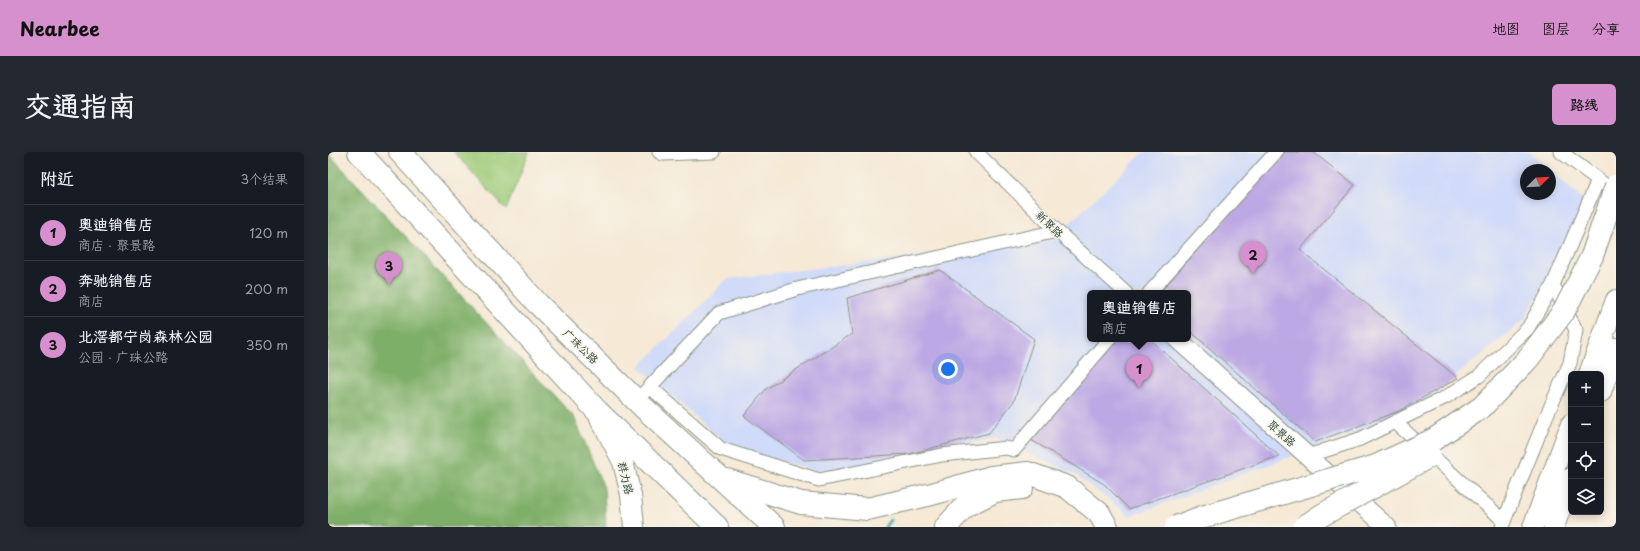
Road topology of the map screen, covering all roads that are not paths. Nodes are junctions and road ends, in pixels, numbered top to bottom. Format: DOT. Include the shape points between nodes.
graph roads {
  1 [pos="359,152"];
  2 [pos="400,152"];
  3 [pos="658,152"];
  4 [pos="714,152"];
  5 [pos="976,152"];
  6 [pos="1276,152"];
  7 [pos="1561,152"];
  8 [pos="1607,183"];
  9 [pos="1616,194"];
  10 [pos="1057,231"];
  11 [pos="1616,231"];
  12 [pos="1553,285"];
  13 [pos="1123,290"];
  14 [pos="1152,290"];
  15 [pos="1616,300"];
  16 [pos="1106,342"];
  17 [pos="1170,342"];
  18 [pos="1181,342"];
  19 [pos="1616,348"];
  20 [pos="1600,371"];
  21 [pos="1604,371"];
  22 [pos="644,394"];
  23 [pos="597,411"];
  24 [pos="1395,422"];
  25 [pos="1568,432"];
  26 [pos="1308,456"];
  27 [pos="722,478"];
  28 [pos="1571,479"];
  29 [pos="1503,524"];
  30 [pos="634,527"];
  31 [pos="716,527"];
  32 [pos="774,527"];
  33 [pos="946,527"];
  34 [pos="1090,527"];
  35 [pos="1106,527"];
  36 [pos="1176,527"];
  37 [pos="1304,527"];
  38 [pos="1374,527"];
  39 [pos="1387,527"];
  40 [pos="1533,527"];
  41 [pos="1554,527"];
  1 -- 23 [label="highway"];
  2 -- 22 [label="highway, 广珠公路" via="538,304"];
  3 -- 4 [label="street"];
  5 -- 10 [label="street, 新聚路"];
  6 -- 14 [label="street"];
  7 -- 8 [label="street"];
  8 -- 9 [label="street"];
  8 -- 12 [label="street"];
  8 -- 36 [label="highway, bridge" via="1592,256 1564,311 1527,360 1482,407 1433,440 1376,466"];
  10 -- 13 [label="street, 新聚路"];
  10 -- 22 [label="street" via="797,289 719,313"];
  11 -- 37 [label="highway, bridge" via="1590,292 1564,332 1527,379 1483,420 1437,452"];
  12 -- 24 [label="street" via="1528,328 1479,376 1446,397"];
  12 -- 29 [label="street" via="1576,330 1570,363"];
  15 -- 20 [label="main road"];
  16 -- 22 [label="street" via="1014,450 1006,448 942,455 819,480 721,449"];
  17 -- 38 [label="street, 聚景路"];
  18 -- 26 [label="street, 聚景路"];
  19 -- 21 [label="main road"];
  22 -- 27 [label="highway, 广珠公路"];
  23 -- 30 [label="main road, 群力路" via="623,462 631,495"];
  23 -- 31 [label="highway"];
  24 -- 26 [label="street" via="1360,439"];
  24 -- 29 [label="street"];
  25 -- 40 [label="main road"];
  26 -- 39 [label="street, 聚景路"];
  27 -- 32 [label="highway, 广珠公路"];
  27 -- 35 [label="highway" via="801,503 867,509 991,477 1028,473 1066,487 1099,513"];
  28 -- 41 [label="main road"];
  33 -- 34 [label="highway" via="965,506 995,491 1026,488 1059,500 1088,522"];
}
